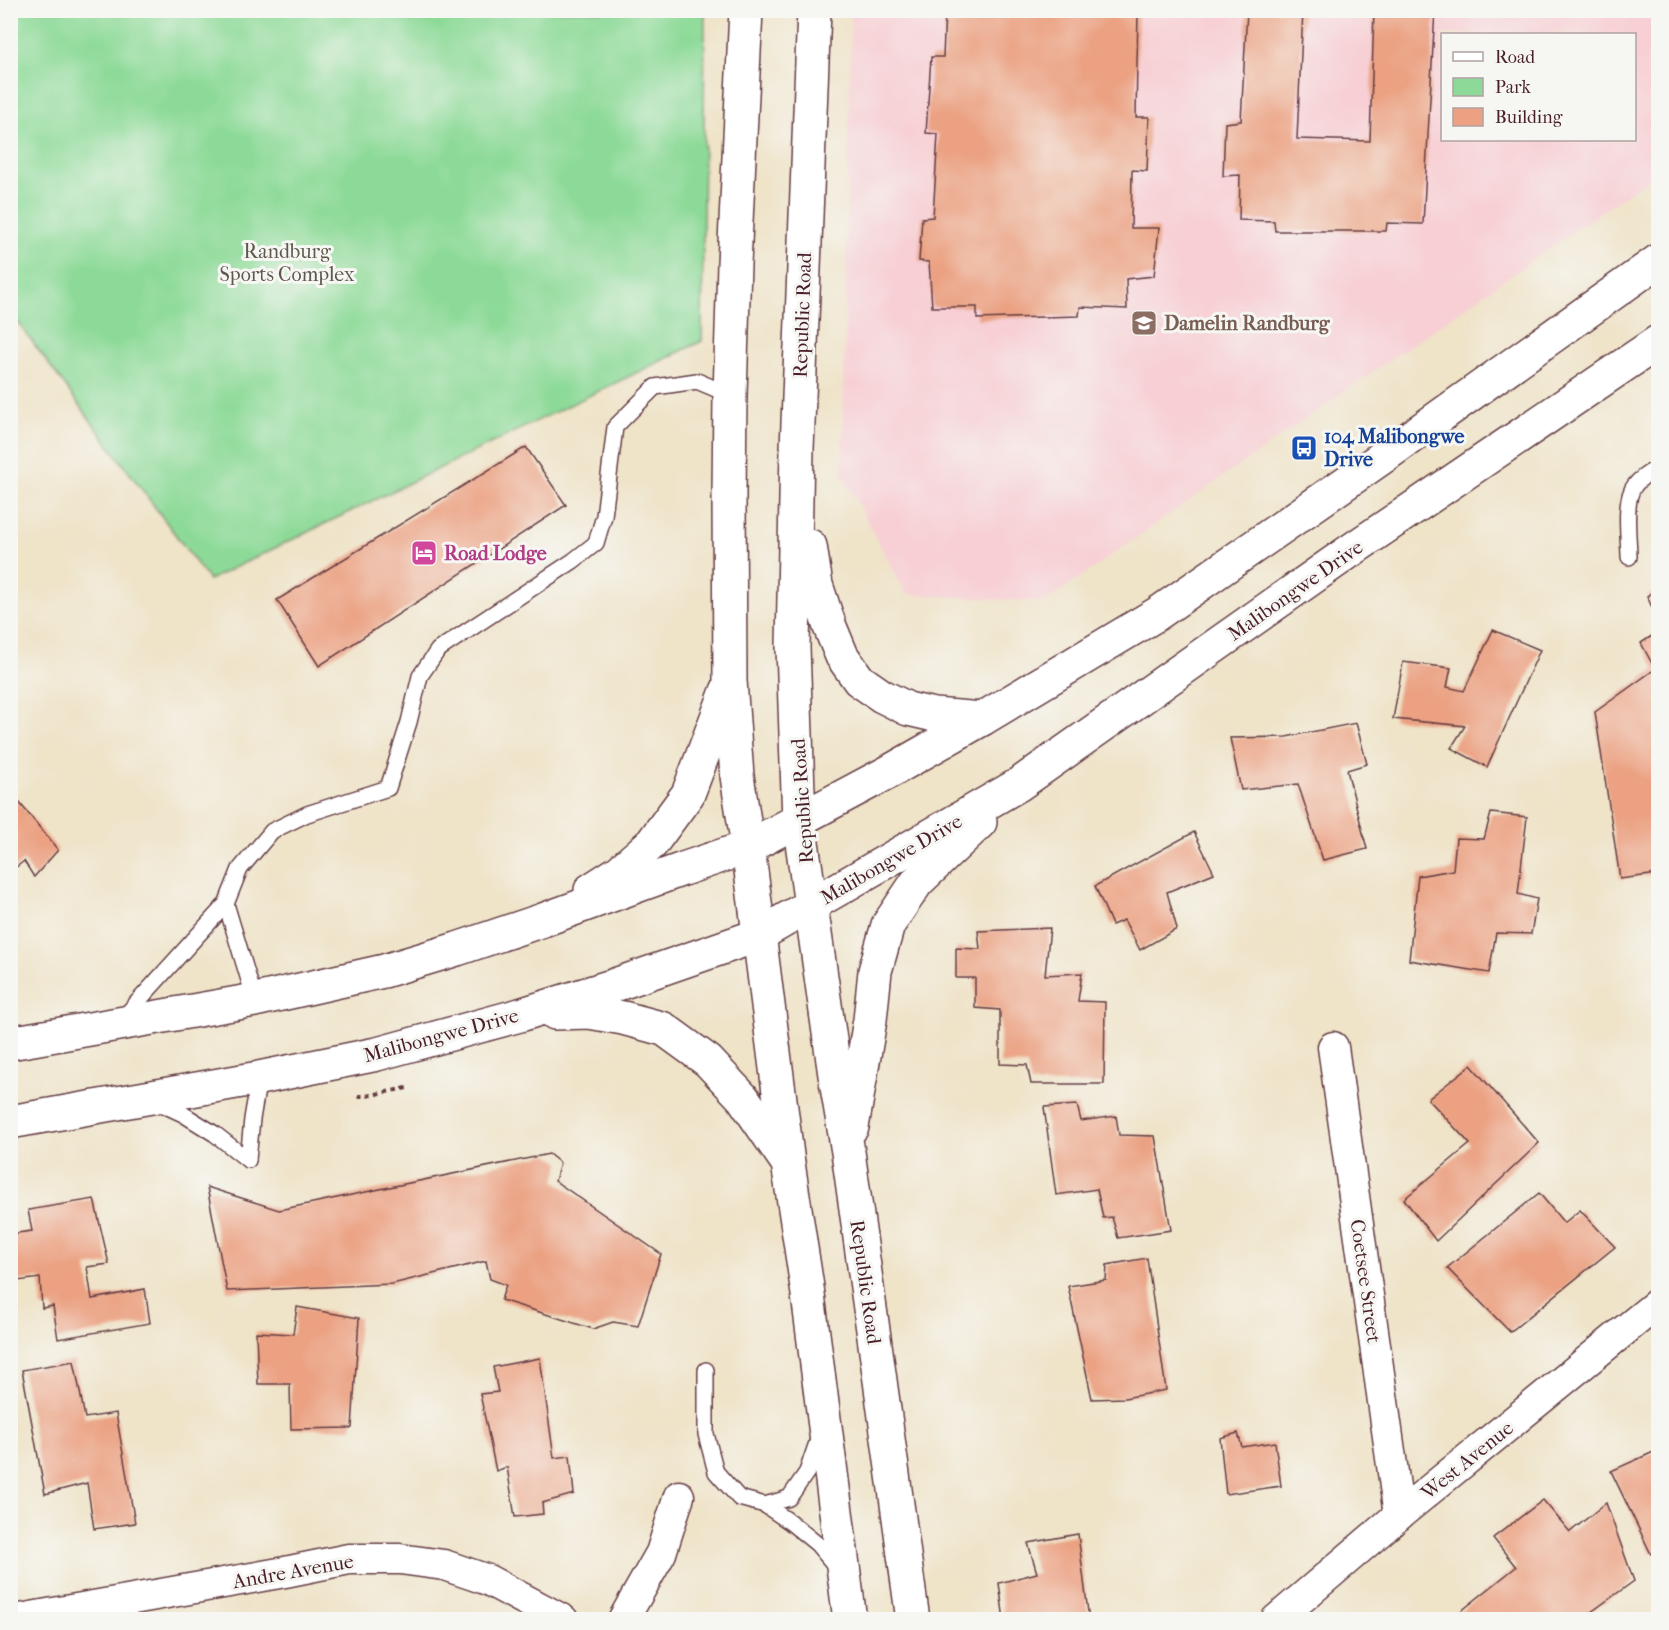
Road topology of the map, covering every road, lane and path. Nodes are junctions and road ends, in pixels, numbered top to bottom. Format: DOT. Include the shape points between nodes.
graph roads {
  1 [pos="746,10"];
  2 [pos="814,10"];
  3 [pos="1659,261"];
  4 [pos="1659,342"];
  5 [pos="730,394"];
  6 [pos="797,449"];
  7 [pos="1659,468"];
  8 [pos="1629,557"];
  9 [pos="730,681"];
  10 [pos="982,719"];
  11 [pos="1018,785"];
  12 [pos="800,821"];
  13 [pos="748,847"];
  14 [pos="226,904"];
  15 [pos="811,905"];
  16 [pos="543,920"];
  17 [pos="759,935"];
  18 [pos="255,1000"];
  19 [pos="520,1015"];
  20 [pos="117,1024"];
  21 [pos="10,1043"];
  22 [pos="1333,1047"];
  23 [pos="259,1078"];
  24 [pos="148,1098"];
  25 [pos="10,1122"];
  26 [pos="848,1152"];
  27 [pos="788,1163"];
  28 [pos="1659,1302"];
  29 [pos="706,1370"];
  30 [pos="824,1424"];
  31 [pos="679,1496"];
  32 [pos="765,1505"];
  33 [pos="1399,1515"];
  34 [pos="845,1578"];
  35 [pos="15,1620"];
  36 [pos="563,1620"];
  37 [pos="622,1620"];
  38 [pos="850,1620"];
  39 [pos="913,1620"];
  40 [pos="1276,1620"];
  1 -- 5 [label="main road"];
  2 -- 6 [label="main road, Republic Road"];
  3 -- 10 [label="main road" via="1157,614"];
  4 -- 11 [label="main road, Malibongwe Drive" via="1350,551"];
  5 -- 9 [label="main road"];
  5 -- 14 [label="lane" via="697,381 655,387 615,427 604,516 596,543 438,650 420,676 410,722 388,788 307,814 272,831 240,869"];
  6 -- 10 [label="main road" via="816,585 842,656 859,680 908,709"];
  6 -- 12 [label="main road, Republic Road" via="794,647"];
  7 -- 8 [label="lane" via="1633,486 1629,500"];
  9 -- 13 [label="main road" via="737,776"];
  9 -- 16 [label="main road" via="688,794 652,843 619,872"];
  10 -- 12 [label="main road"];
  11 -- 15 [label="main road, Malibongwe Drive"];
  11 -- 26 [label="main road" via="917,882 888,925 875,971"];
  12 -- 13 [label="main road"];
  12 -- 15 [label="main road, Republic Road"];
  13 -- 16 [label="main road"];
  13 -- 17 [label="main road"];
  14 -- 18 [label="lane"];
  14 -- 20 [label="lane"];
  15 -- 17 [label="main road, Malibongwe Drive"];
  15 -- 26 [label="main road, Republic Road"];
  16 -- 18 [label="main road" via="384,971"];
  17 -- 19 [label="main road, Malibongwe Drive"];
  17 -- 27 [label="main road"];
  18 -- 20 [label="main road"];
  19 -- 23 [label="main road, Malibongwe Drive" via="377,1054"];
  19 -- 27 [label="main road" via="589,1012 663,1029 708,1061 743,1098"];
  20 -- 21 [label="main road"];
  22 -- 33 [label="street, Coetsee Street"];
  23 -- 24 [label="main road, Malibongwe Drive"];
  23 -- 24 [label="lane" via="248,1160 183,1114"];
  24 -- 25 [label="main road, Malibongwe Drive"];
  26 -- 39 [label="main road, Republic Road"];
  27 -- 30 [label="main road"];
  28 -- 33 [label="street, West Avenue"];
  29 -- 32 [label="lane" via="706,1434 716,1472 739,1498"];
  30 -- 32 [label="lane" via="807,1472 789,1498"];
  30 -- 34 [label="main road"];
  31 -- 37 [label="street" via="661,1553"];
  32 -- 34 [label="lane" via="817,1544"];
  33 -- 40 [label="street, West Avenue"];
  34 -- 38 [label="main road"];
  35 -- 36 [label="street, Andre Avenue" via="349,1559 444,1565 488,1580"];
}
